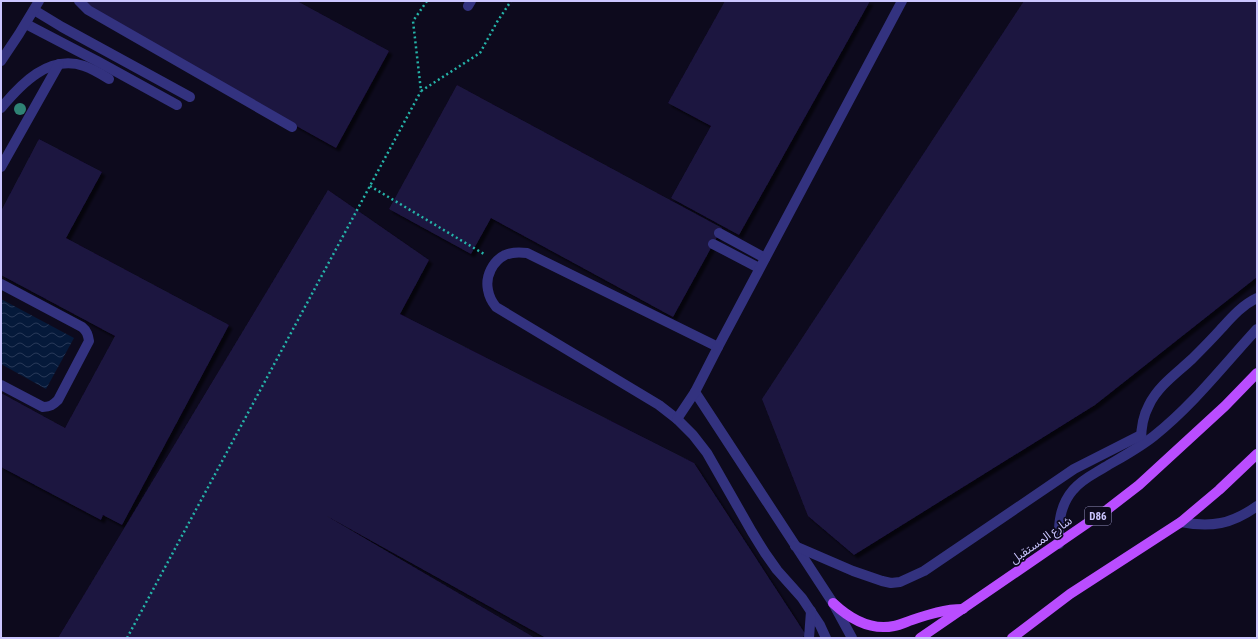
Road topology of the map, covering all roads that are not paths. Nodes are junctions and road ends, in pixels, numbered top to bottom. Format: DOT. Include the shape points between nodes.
graph roads {
  1 [pos="79,1"];
  2 [pos="902,1"];
  3 [pos="36,5"];
  4 [pos="26,24"];
  5 [pos="1,61"];
  6 [pos="97,61"];
  7 [pos="59,64"];
  8 [pos="85,66"];
  9 [pos="109,78"];
  10 [pos="190,97"];
  11 [pos="177,105"];
  12 [pos="1,108"];
  13 [pos="292,127"];
  14 [pos="1,167"];
  15 [pos="720,233"];
  16 [pos="713,244"];
  17 [pos="765,258"];
  18 [pos="759,268"];
  19 [pos="1,284"];
  20 [pos="1257,298"];
  21 [pos="1257,330"];
  22 [pos="718,347"];
  23 [pos="1257,373"];
  24 [pos="1,385"];
  25 [pos="695,392"];
  26 [pos="677,419"];
  27 [pos="1141,435"];
  28 [pos="1141,446"];
  29 [pos="1257,454"];
  30 [pos="1257,506"];
  31 [pos="1181,522"];
  32 [pos="1058,544"];
  33 [pos="795,546"];
  34 [pos="833,603"];
  35 [pos="963,609"];
  36 [pos="811,611"];
  37 [pos="809,638"];
  38 [pos="826,638"];
  39 [pos="852,638"];
  40 [pos="920,638"];
  41 [pos="1012,638"];
  1 -- 13 [label="street" via="88,10"];
  2 -- 17 [label="street"];
  3 -- 4 [label="street"];
  3 -- 10 [label="street"];
  4 -- 5 [label="street"];
  4 -- 6 [label="street"];
  6 -- 8 [label="street"];
  6 -- 11 [label="street"];
  7 -- 8 [label="street"];
  7 -- 12 [label="street" via="38,72"];
  7 -- 14 [label="street"];
  8 -- 9 [label="street"];
  15 -- 17 [label="street"];
  16 -- 18 [label="street"];
  17 -- 18 [label="street"];
  18 -- 22 [label="street"];
  19 -- 24 [label="street" via="82,327 89,341 58,400 48,407 43,407"];
  20 -- 27 [label="street" via="1238,312 1160,389 1148,406"];
  21 -- 28 [label="street" via="1200,393"];
  22 -- 25 [label="street"];
  22 -- 26 [label="street" via="527,253 516,252 506,255 496,261 490,270 488,290 496,307 639,392"];
  23 -- 32 [label="main road, شارع المستقبل / D86" via="1226,406 1139,485"];
  25 -- 26 [label="street"];
  25 -- 33 [label="street"];
  26 -- 36 [label="street" via="707,453 765,553"];
  27 -- 28 [label="street"];
  27 -- 33 [label="street" via="1074,469 924,572 900,582 891,583 853,572"];
  28 -- 32 [label="street" via="1083,480 1073,490 1060,515"];
  29 -- 31 [label="main road"];
  30 -- 31 [label="street" via="1234,520 1221,524 1208,526"];
  31 -- 41 [label="main road" via="1070,594"];
  32 -- 35 [label="main road, شارع المستقبل / D86"];
  33 -- 34 [label="street"];
  34 -- 35 [label="main road" via="846,615 861,623 877,627 894,626 946,609"];
  34 -- 39 [label="street"];
  35 -- 40 [label="main road, شارع المستقبل / D86"];
  36 -- 37 [label="street"];
  36 -- 38 [label="street"];
}
